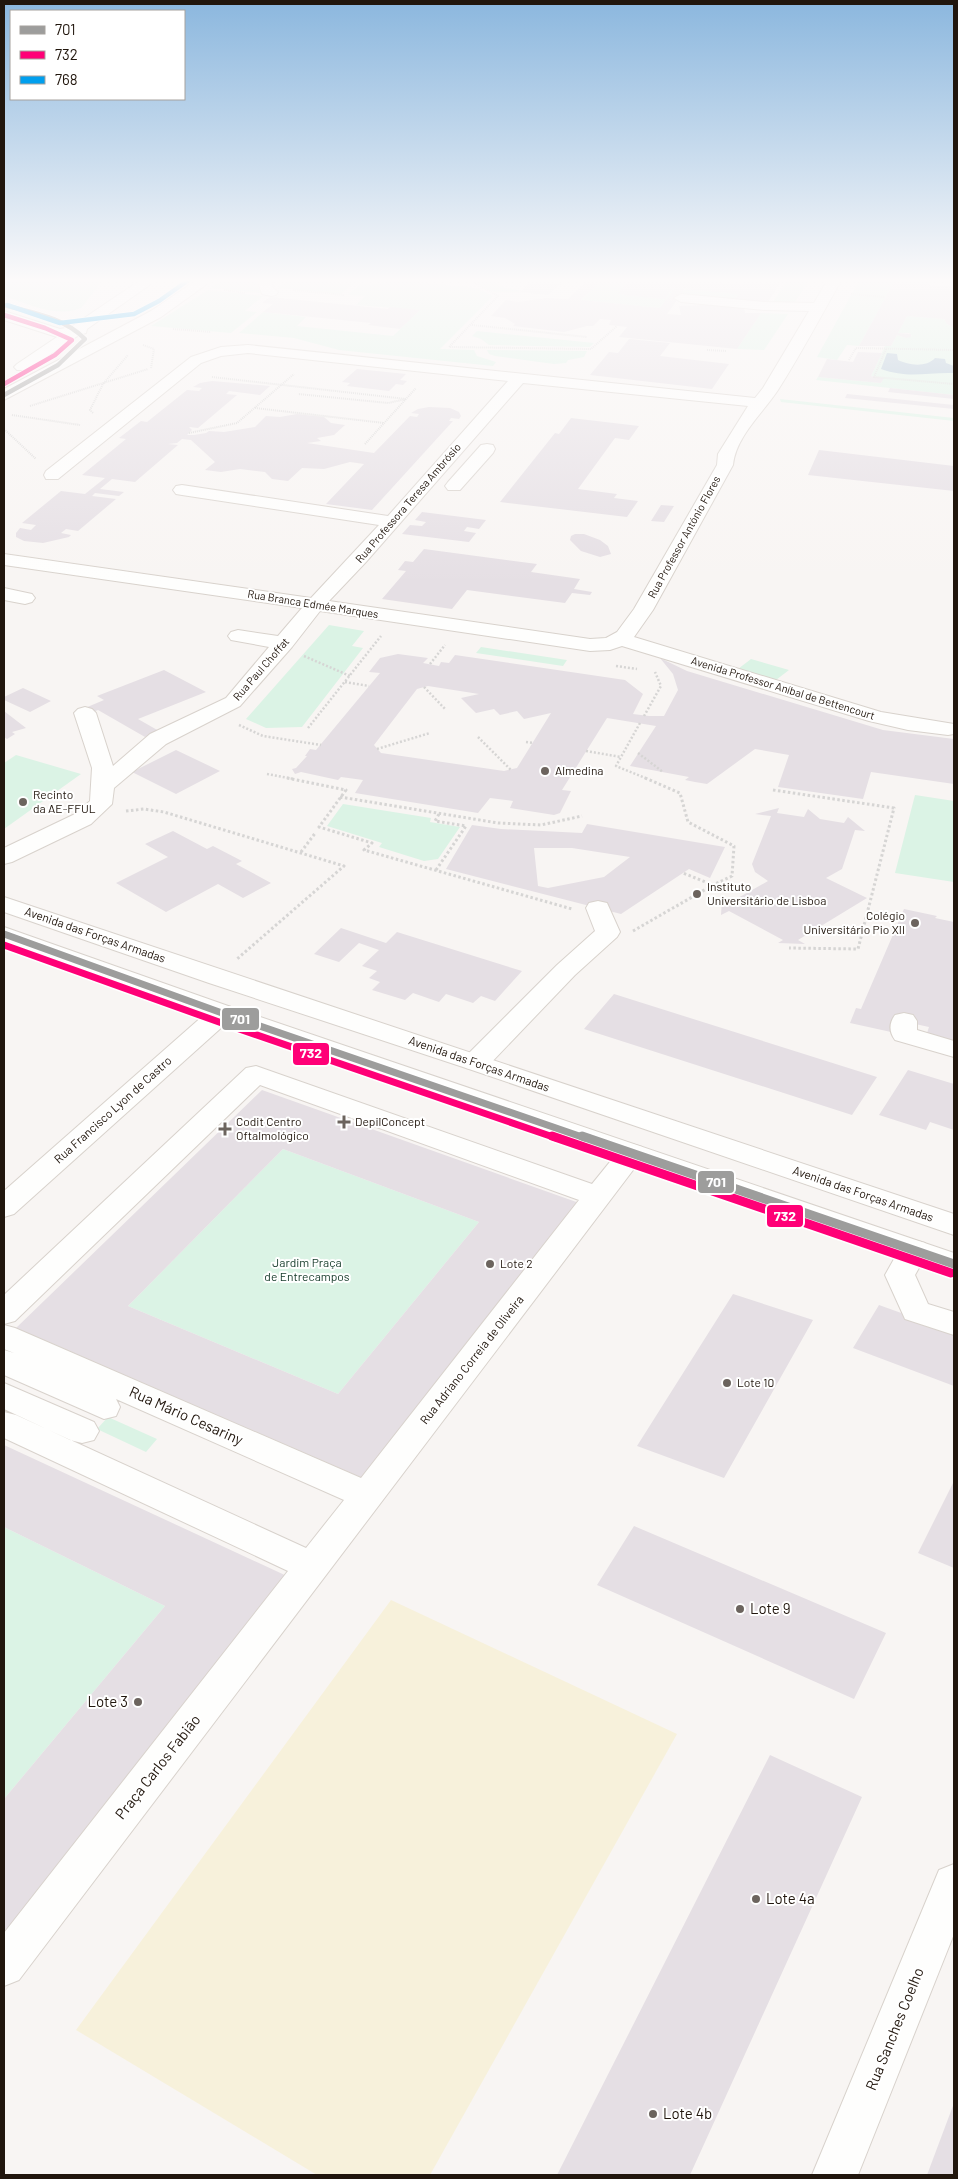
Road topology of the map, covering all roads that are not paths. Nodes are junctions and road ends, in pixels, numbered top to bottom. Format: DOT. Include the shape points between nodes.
graph roads {
  1 [pos="29,381"];
  2 [pos="171,381"];
  3 [pos="517,381"];
  4 [pos="545,381"];
  5 [pos="775,381"];
  6 [pos="4,395"];
  7 [pos="760,403"];
  8 [pos="459,446"];
  9 [pos="487,449"];
  10 [pos="505,451"];
  11 [pos="52,475"];
  12 [pos="454,486"];
  13 [pos="182,490"];
  14 [pos="392,522"];
  15 [pos="4,559"];
  16 [pos="4,594"];
  17 [pos="25,598"];
  18 [pos="316,604"];
  19 [pos="242,632"];
  20 [pos="621,640"];
  21 [pos="291,644"];
  22 [pos="85,713"];
  23 [pos="948,729"];
  24 [pos="104,785"];
  25 [pos="4,857"];
  26 [pos="4,904"];
  27 [pos="598,908"];
  28 [pos="4,934"];
  29 [pos="222,1013"];
  30 [pos="904,1021"];
  31 [pos="954,1049"];
  32 [pos="476,1062"];
  33 [pos="632,1153"];
  34 [pos="598,1197"];
  35 [pos="4,1207"];
  36 [pos="954,1224"];
  37 [pos="914,1250"];
  38 [pos="954,1264"];
  39 [pos="4,1313"];
  40 [pos="954,1324"];
  41 [pos="4,1336"];
  42 [pos="4,1362"];
  43 [pos="4,1395"];
  44 [pos="104,1407"];
  45 [pos="4,1424"];
  46 [pos="82,1431"];
  47 [pos="368,1496"];
  48 [pos="313,1566"];
  49 [pos="954,1883"];
  50 [pos="4,1966"];
  51 [pos="836,2175"];
  1 -- 6 [label="street"];
  2 -- 11 [label="street"];
  3 -- 8 [label="street, Rua Professora Teresa Ambrósio"];
  4 -- 7 [label="street"];
  5 -- 7 [label="street, Rua Professor António Flores"];
  7 -- 20 [label="street, Rua Professor António Flores" via="726,454 725,465 643,610"];
  8 -- 9 [label="street"];
  8 -- 14 [label="street, Rua Professora Teresa Ambrósio"];
  9 -- 10 [label="street"];
  9 -- 12 [label="street"];
  13 -- 14 [label="street"];
  14 -- 18 [label="street, Rua Professora Teresa Ambrósio"];
  15 -- 18 [label="street, Rua Branca Edmée Marques"];
  16 -- 17 [label="street"];
  18 -- 20 [label="street, Rua Branca Edmée Marques" via="594,646"];
  18 -- 21 [label="street, Rua Paul Choffat"];
  19 -- 21 [label="street"];
  20 -- 23 [label="street, Avenida Professor Aníbal de Bettencourt" via="876,716"];
  21 -- 24 [label="street, Rua Paul Choffat" via="233,702 154,741"];
  22 -- 24 [label="street" via="102,763"];
  24 -- 25 [label="street" via="101,804 90,814"];
  26 -- 32 [label="street, Avenida das Forças Armadas"];
  27 -- 32 [label="street" via="608,932"];
  28 -- 29 [label="street"];
  29 -- 33 [label="street"];
  29 -- 35 [label="street, Rua Francisco Lyon de Castro"];
  30 -- 31 [label="street" via="904,1034"];
  32 -- 36 [label="street, Avenida das Forças Armadas"];
  33 -- 34 [label="street, Rua Adriano Correia de Oliveira"];
  33 -- 37 [label="street"];
  34 -- 39 [label="street" via="256,1074"];
  34 -- 47 [label="street, Rua Adriano Correia de Oliveira"];
  37 -- 38 [label="street"];
  37 -- 40 [label="street" via="900,1275 916,1311"];
  41 -- 47 [label="street, Rua Mário Cesariny"];
  42 -- 44 [label="street"];
  43 -- 46 [label="street"];
  45 -- 48 [label="street"];
  47 -- 48 [label="street, Rua Adriano Correia de Oliveira"];
  48 -- 50 [label="street, Praça Carlos Fabião"];
  49 -- 51 [label="street, Rua Sanches Coelho"];
}
